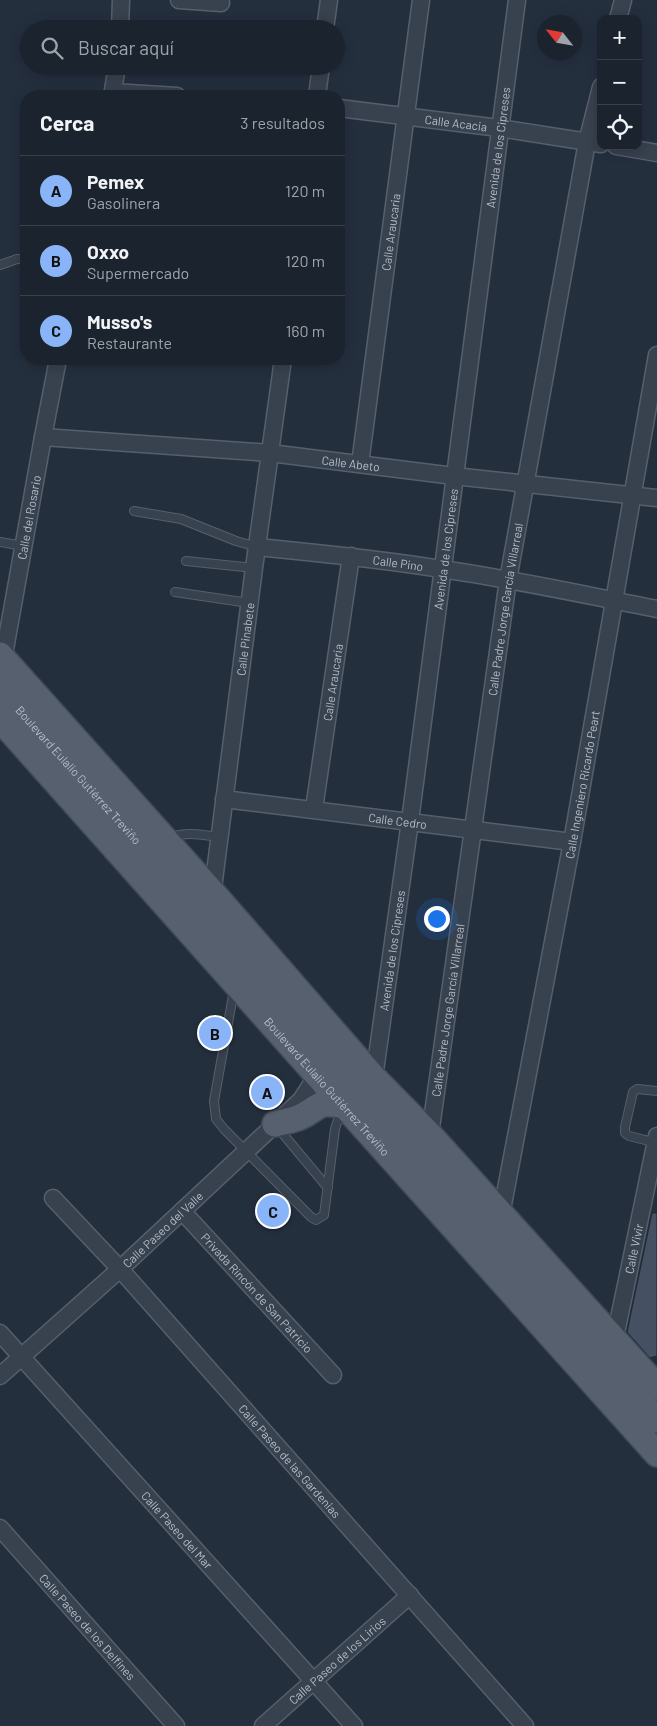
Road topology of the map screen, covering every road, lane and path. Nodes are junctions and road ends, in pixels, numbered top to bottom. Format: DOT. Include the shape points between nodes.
graph roads {
  1 [pos="121,0"];
  2 [pos="179,0"];
  3 [pos="329,0"];
  4 [pos="420,0"];
  5 [pos="517,0"];
  6 [pos="622,0"];
  7 [pos="221,3"];
  8 [pos="619,15"];
  9 [pos="120,20"];
  10 [pos="327,20"];
  11 [pos="115,75"];
  12 [pos="320,75"];
  13 [pos="113,90"];
  14 [pos="318,90"];
  15 [pos="599,105"];
  16 [pos="345,109"];
  17 [pos="405,116"];
  18 [pos="500,128"];
  19 [pos="594,143"];
  20 [pos="639,150"];
  21 [pos="657,153"];
  22 [pos="20,259"];
  23 [pos="0,265"];
  24 [pos="657,355"];
  25 [pos="57,365"];
  26 [pos="282,365"];
  27 [pos="42,437"];
  28 [pos="270,453"];
  29 [pos="360,464"];
  30 [pos="454,476"];
  31 [pos="524,483"];
  32 [pos="633,494"];
  33 [pos="657,498"];
  34 [pos="134,511"];
  35 [pos="0,542"];
  36 [pos="23,546"];
  37 [pos="257,547"];
  38 [pos="351,556"];
  39 [pos="186,561"];
  40 [pos="254,568"];
  41 [pos="442,569"];
  42 [pos="508,580"];
  43 [pos="175,592"];
  44 [pos="615,601"];
  45 [pos="249,603"];
  46 [pos="657,609"];
  47 [pos="1,663"];
  48 [pos="0,687"];
  49 [pos="0,719"];
  50 [pos="224,799"];
  51 [pos="314,809"];
  52 [pos="410,821"];
  53 [pos="472,830"];
  54 [pos="219,837"];
  55 [pos="165,840"];
  56 [pos="572,842"];
  57 [pos="213,893"];
  58 [pos="209,921"];
  59 [pos="236,984"];
  60 [pos="301,1024"];
  61 [pos="316,1075"];
  62 [pos="657,1091"];
  63 [pos="359,1099"];
  64 [pos="275,1124"];
  65 [pos="430,1135"];
  66 [pos="657,1140"];
  67 [pos="247,1150"];
  68 [pos="328,1188"];
  69 [pos="651,1194"];
  70 [pos="53,1198"];
  71 [pos="182,1211"];
  72 [pos="501,1215"];
  73 [pos="120,1269"];
  74 [pos="0,1333"];
  75 [pos="606,1346"];
  76 [pos="21,1357"];
  77 [pos="333,1375"];
  78 [pos="0,1376"];
  79 [pos="656,1384"];
  80 [pos="657,1420"];
  81 [pos="657,1454"];
  82 [pos="0,1528"];
  83 [pos="410,1595"];
  84 [pos="314,1681"];
  85 [pos="176,1726"];
  86 [pos="263,1726"];
  87 [pos="354,1726"];
  88 [pos="525,1726"];
  1 -- 9 [label="street"];
  2 -- 7 [label="street"];
  3 -- 10 [label="street"];
  4 -- 17 [label="street, Calle Araucaria"];
  5 -- 18 [label="street, Avenida de los Cipreses"];
  6 -- 8 [label="street"];
  11 -- 13 [label="street"];
  12 -- 14 [label="street"];
  15 -- 19 [label="street, Calle Padre Jorge García Villarreal"];
  16 -- 17 [label="street, Calle Acacia"];
  17 -- 18 [label="street, Calle Acacia"];
  17 -- 29 [label="street, Calle Araucaria"];
  18 -- 19 [label="street, Calle Acacia"];
  18 -- 30 [label="street, Avenida de los Cipreses"];
  19 -- 31 [label="street, Calle Padre Jorge García Villarreal"];
  20 -- 21 [label="street"];
  22 -- 23 [label="lane"];
  24 -- 32 [label="street, Calle Ingeniero Ricardo Peart"];
  25 -- 27 [label="street, Calle del Rosario"];
  26 -- 28 [label="street, Calle Pinabete"];
  27 -- 28 [label="street, Calle Abeto"];
  27 -- 36 [label="street, Calle del Rosario"];
  28 -- 29 [label="street, Calle Abeto"];
  28 -- 37 [label="street, Calle Pinabete"];
  29 -- 30 [label="street, Calle Abeto"];
  30 -- 31 [label="street, Calle Abeto"];
  30 -- 41 [label="street, Avenida de los Cipreses"];
  31 -- 32 [label="street, Calle Abeto"];
  31 -- 42 [label="street, Calle Padre Jorge García Villarreal"];
  32 -- 33 [label="street, Calle Abeto"];
  32 -- 44 [label="street, Calle Ingeniero Ricardo Peart"];
  34 -- 37 [label="lane" via="181,519"];
  35 -- 36 [label="lane"];
  36 -- 47 [label="street, Calle del Rosario"];
  37 -- 38 [label="street, Calle Pino"];
  37 -- 40 [label="street, Calle Pinabete"];
  38 -- 41 [label="street, Calle Pino"];
  38 -- 51 [label="street, Calle Araucaria"];
  39 -- 40 [label="lane"];
  40 -- 45 [label="street, Calle Pinabete"];
  41 -- 42 [label="street, Calle Pino"];
  41 -- 52 [label="street, Avenida de los Cipreses"];
  42 -- 44 [label="street, Calle Pino"];
  42 -- 53 [label="street, Calle Padre Jorge García Villarreal"];
  43 -- 45 [label="lane"];
  44 -- 46 [label="street, Calle Pino"];
  44 -- 56 [label="street, Calle Ingeniero Ricardo Peart"];
  45 -- 50 [label="street, Calle Pinabete"];
  47 -- 55 [label="main road, Boulevard Eulalio Gutiérrez Treviño"];
  48 -- 58 [label="main road, Boulevard Eulalio Gutiérrez Treviño"];
  49 -- 59 [label="main road, Boulevard Eulalio Gutiérrez Treviño"];
  50 -- 51 [label="street, Calle Cedro"];
  50 -- 54 [label="street, Calle Pinabete"];
  51 -- 52 [label="street, Calle Cedro"];
  52 -- 53 [label="street, Calle Cedro"];
  52 -- 63 [label="street, Avenida de los Cipreses"];
  53 -- 56 [label="street, Calle Cedro"];
  53 -- 65 [label="street, Calle Padre Jorge García Villarreal"];
  54 -- 55 [label="lane" via="186,833"];
  54 -- 57 [label="street, Calle Pinabete"];
  55 -- 57 [label="main road, Boulevard Eulalio Gutiérrez Treviño"];
  56 -- 72 [label="street, Calle Ingeniero Ricardo Peart"];
  57 -- 58 [label="street, Calle Pinabete"];
  57 -- 63 [label="main road, Boulevard Eulalio Gutiérrez Treviño"];
  58 -- 60 [label="main road, Boulevard Eulalio Gutiérrez Treviño"];
  59 -- 61 [label="main road, Boulevard Eulalio Gutiérrez Treviño"];
  59 -- 67 [label="lane" via="214,1111 224,1130"];
  60 -- 61 [label="main road" via="317,1056"];
  60 -- 63 [label="main road, Boulevard Eulalio Gutiérrez Treviño"];
  61 -- 63 [label="main road, Boulevard Eulalio Gutiérrez Treviño"];
  61 -- 64 [label="street, Calle Paseo del Valle" via="302,1100"];
  62 -- 66 [label="lane" via="637,1089 633,1092 625,1128 629,1136"];
  63 -- 64 [label="main road" via="316,1106 299,1118"];
  63 -- 65 [label="main road, Boulevard Eulalio Gutiérrez Treviño"];
  63 -- 68 [label="lane" via="338,1120"];
  63 -- 75 [label="main road, Boulevard Eulalio Gutiérrez Treviño"];
  63 -- 81 [label="main road, Boulevard Eulalio Gutiérrez Treviño"];
  64 -- 67 [label="street, Calle Paseo del Valle"];
  64 -- 68 [label="lane"];
  65 -- 72 [label="main road, Boulevard Eulalio Gutiérrez Treviño"];
  66 -- 69 [label="street, Calle Vivir"];
  67 -- 68 [label="lane" via="316,1220 324,1214"];
  67 -- 71 [label="street, Calle Paseo del Valle"];
  69 -- 75 [label="street, Calle Vivir" via="617,1328"];
  70 -- 73 [label="street, Calle Paseo de las Gardenias"];
  71 -- 73 [label="street, Calle Paseo del Valle"];
  71 -- 77 [label="street, Privada Rincón de San Patricio"];
  72 -- 75 [label="main road, Boulevard Eulalio Gutiérrez Treviño"];
  73 -- 76 [label="street, Calle Paseo del Valle"];
  73 -- 83 [label="street, Calle Paseo de las Gardenias"];
  74 -- 76 [label="street, Calle Paseo del Mar"];
  75 -- 79 [label="main road, Boulevard Eulalio Gutiérrez Treviño"];
  75 -- 80 [label="main road, Boulevard Eulalio Gutiérrez Treviño"];
  76 -- 78 [label="street, Calle Paseo del Valle"];
  76 -- 84 [label="street, Calle Paseo del Mar"];
  82 -- 85 [label="street, Calle Paseo de los Delfines"];
  83 -- 84 [label="street, Calle Paseo de los Lirios"];
  83 -- 88 [label="street, Calle Paseo de las Gardenias"];
  84 -- 86 [label="street, Calle Paseo de los Lirios"];
  84 -- 87 [label="street, Calle Paseo del Mar"];
}
